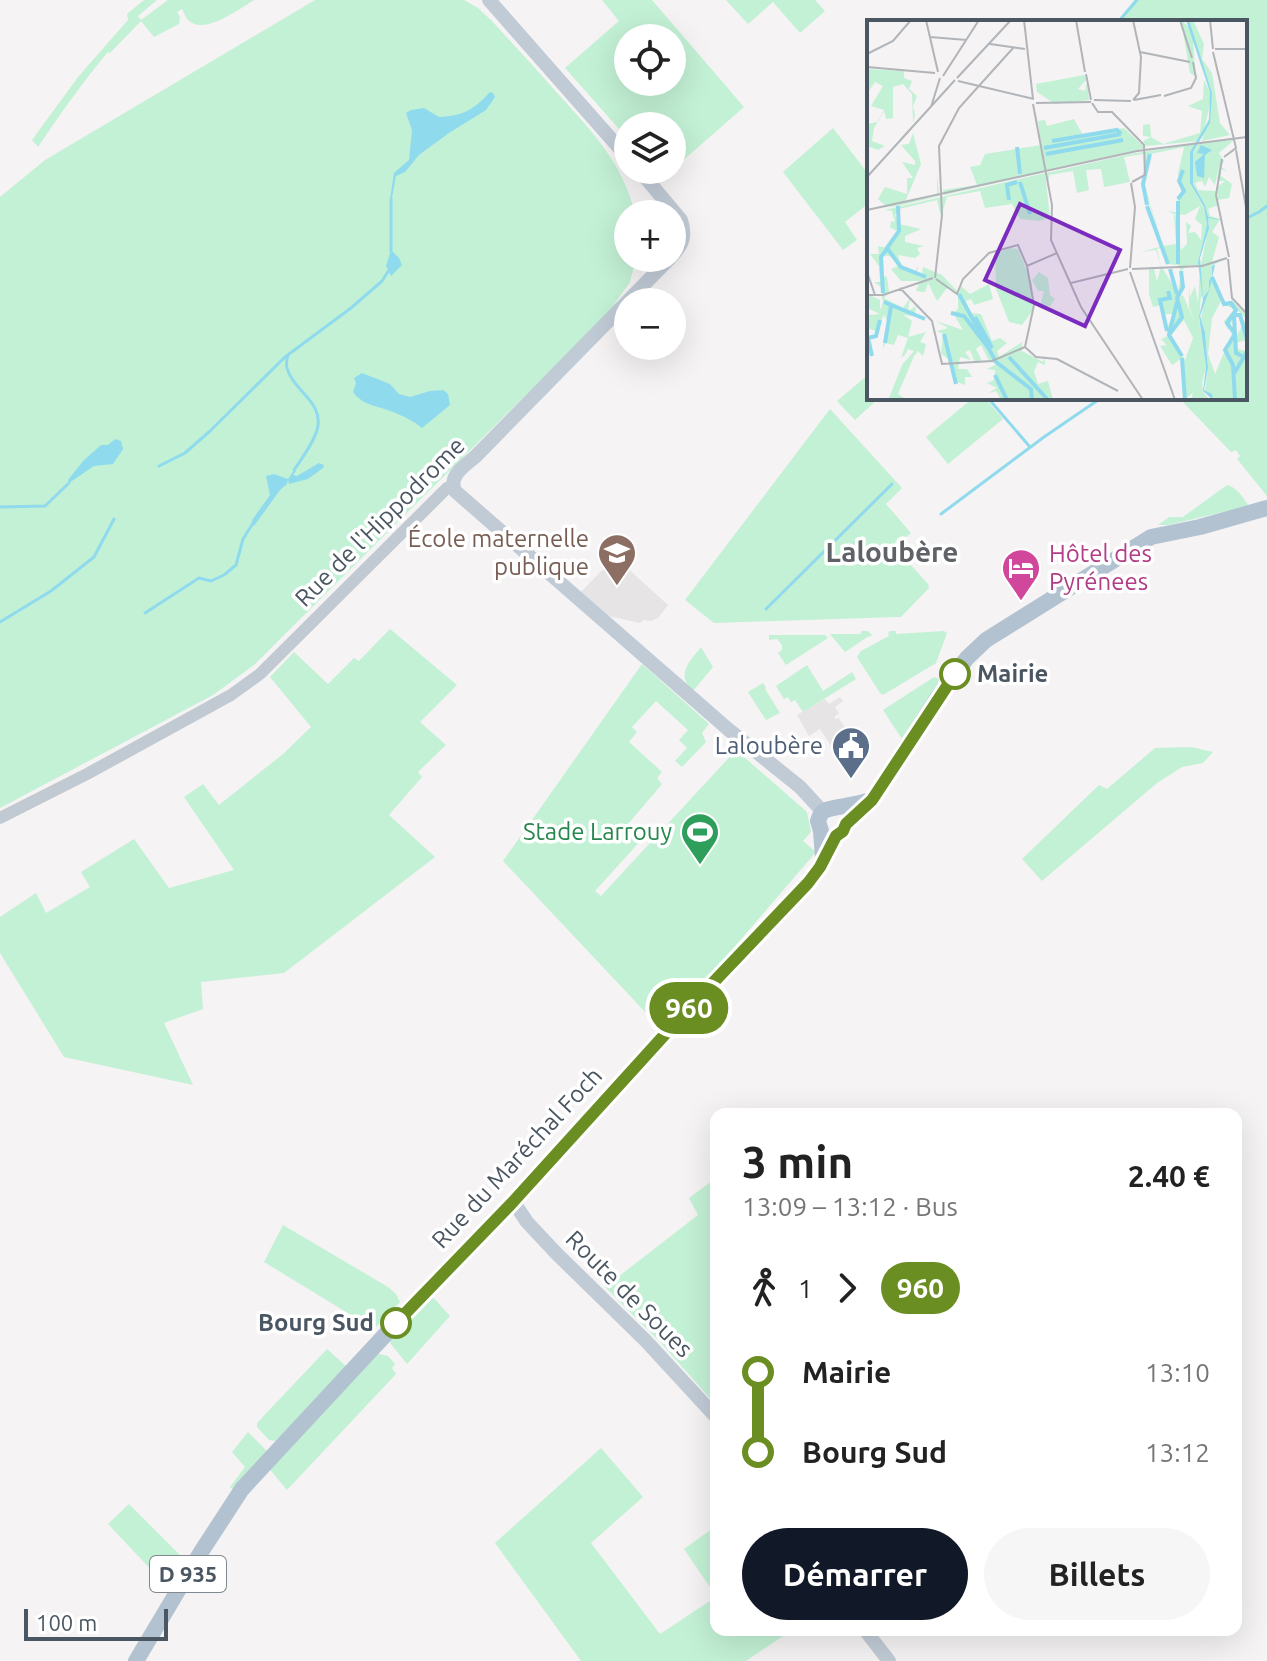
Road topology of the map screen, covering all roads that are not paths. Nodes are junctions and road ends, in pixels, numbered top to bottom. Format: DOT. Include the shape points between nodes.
graph roads {
  1 [pos="489,0"];
  2 [pos="614,142"];
  3 [pos="651,184"];
  4 [pos="664,200"];
  5 [pos="656,272"];
  6 [pos="452,486"];
  7 [pos="1267,508"];
  8 [pos="872,800"];
  9 [pos="829,810"];
  10 [pos="0,818"];
  11 [pos="834,830"];
  12 [pos="513,1201"];
  13 [pos="710,1410"];
  14 [pos="870,1636"];
  15 [pos="136,1661"];
  16 [pos="889,1661"];
  1 -- 2 [label="main road"];
  3 -- 4 [label="main road"];
  5 -- 6 [label="main road, Rue de l'Hippodrome" via="456,474"];
  6 -- 9 [label="main road" via="729,730"];
  6 -- 10 [label="street, Rue de l'Hippodrome" via="260,674 231,695"];
  7 -- 8 [label="main road, Rue du Maréchal Foch" via="1151,537 986,640 946,686"];
  8 -- 9 [label="main road"];
  8 -- 11 [label="main road, Rue du Maréchal Foch"];
  9 -- 11 [label="main road" via="842,813"];
  9 -- 11 [label="main road, Rue du Maréchal Foch" via="818,821"];
  11 -- 12 [label="main road, Rue du Maréchal Foch / D 935" via="808,883"];
  12 -- 13 [label="main road, Route de Soues" via="548,1245"];
  12 -- 15 [label="main road, Rue du Maréchal Foch / D 935" via="242,1489"];
  14 -- 16 [label="main road"];
}
